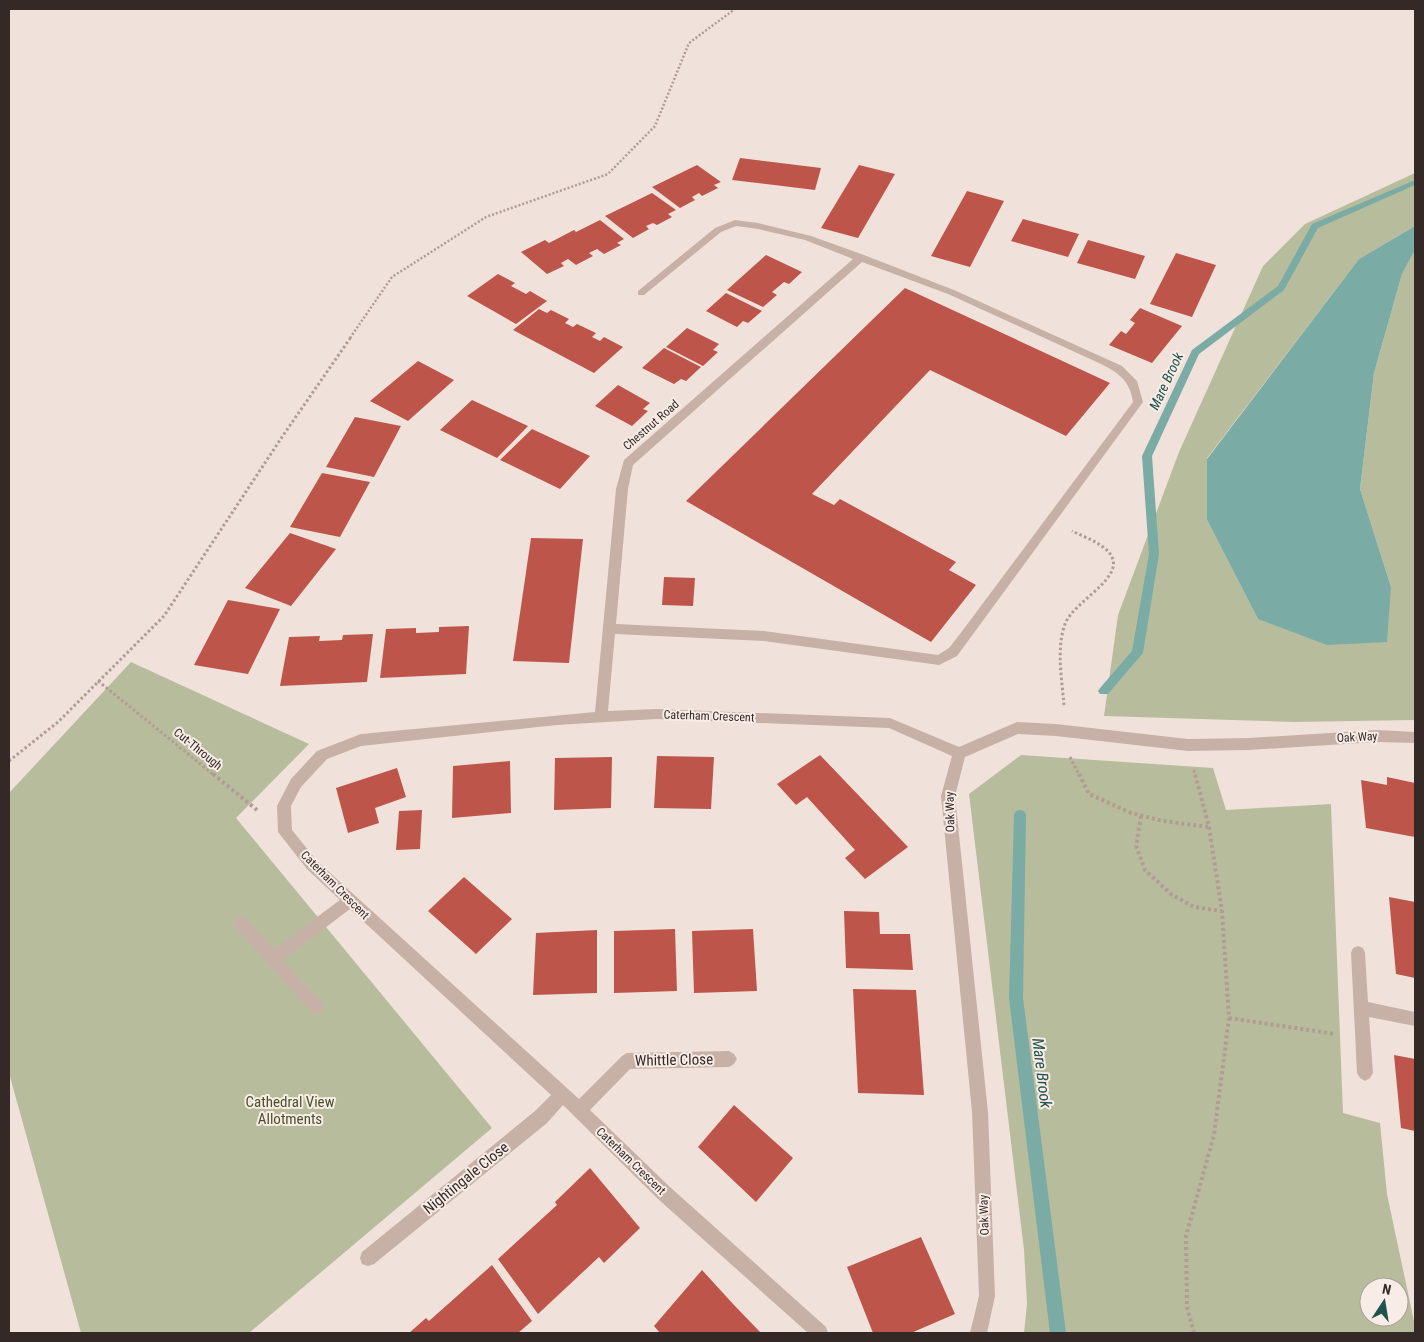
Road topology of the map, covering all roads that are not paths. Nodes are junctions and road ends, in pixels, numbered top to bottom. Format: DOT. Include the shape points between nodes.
graph roads {
  1 [pos="861,257"];
  2 [pos="641,293"];
  3 [pos="609,629"];
  4 [pos="601,717"];
  5 [pos="1415,737"];
  6 [pos="959,753"];
  7 [pos="350,901"];
  8 [pos="241,922"];
  9 [pos="1358,953"];
  10 [pos="273,959"];
  11 [pos="316,1007"];
  12 [pos="1361,1008"];
  13 [pos="1415,1018"];
  14 [pos="729,1059"];
  15 [pos="1365,1072"];
  16 [pos="562,1095"];
  17 [pos="579,1110"];
  18 [pos="368,1258"];
  19 [pos="820,1333"];
  20 [pos="979,1333"];
  1 -- 2 [label="street" via="808,238 735,223 718,230"];
  1 -- 3 [label="street, Chestnut Road" via="628,463 622,489"];
  1 -- 3 [label="street" via="950,292 1122,370 1137,389 1138,402 953,652 939,660 764,636"];
  3 -- 4 [label="street, Chestnut Road"];
  4 -- 6 [label="street, Caterham Crescent" via="656,714 890,723"];
  4 -- 7 [label="street, Caterham Crescent" via="371,739 322,755 296,783 284,806 285,832 312,865"];
  5 -- 6 [label="street, Oak Way" via="1188,745 1017,728"];
  6 -- 20 [label="street, Oak Way" via="948,796 980,1112 987,1296"];
  7 -- 10 [label="street"];
  7 -- 16 [label="street, Caterham Crescent"];
  8 -- 10 [label="street"];
  9 -- 12 [label="street"];
  10 -- 11 [label="street"];
  12 -- 13 [label="street"];
  12 -- 15 [label="street"];
  14 -- 17 [label="street, Whittle Close" via="627,1060"];
  16 -- 17 [label="street, Caterham Crescent"];
  16 -- 18 [label="street, Nightingale Close" via="541,1117"];
  17 -- 19 [label="street, Caterham Crescent" via="664,1193"];
}
